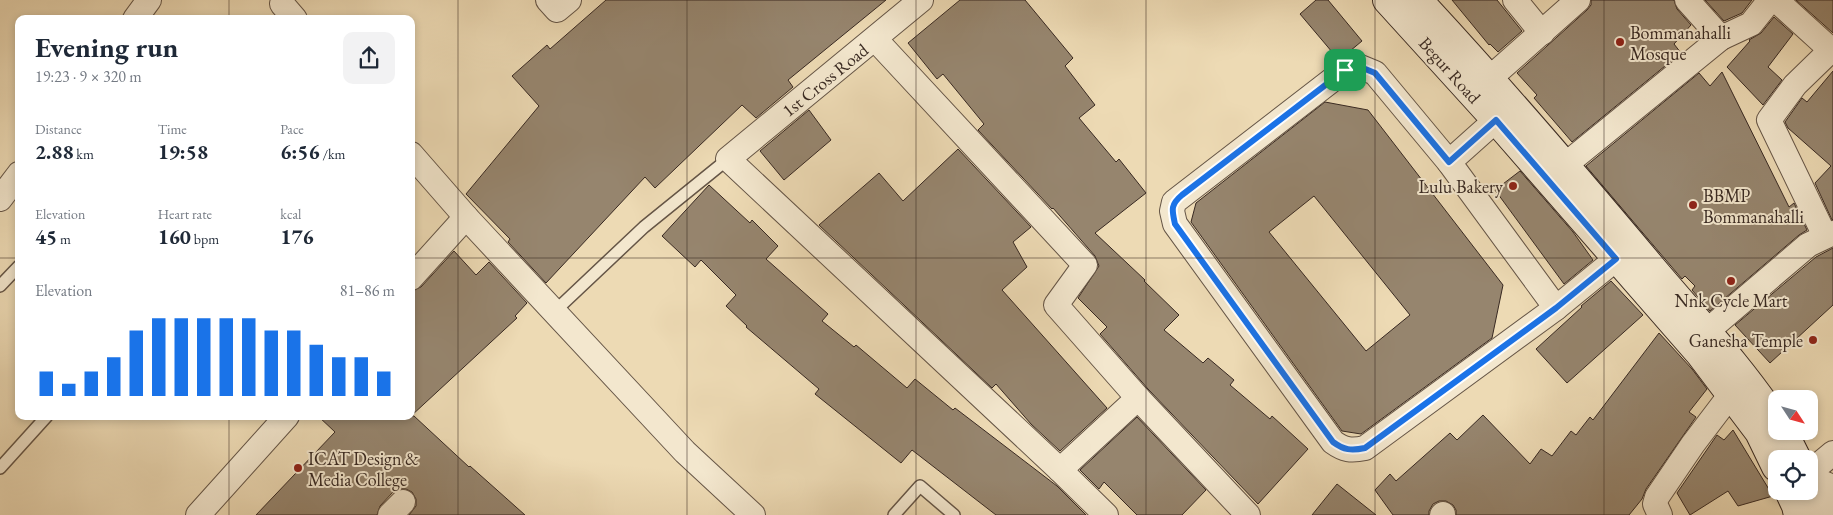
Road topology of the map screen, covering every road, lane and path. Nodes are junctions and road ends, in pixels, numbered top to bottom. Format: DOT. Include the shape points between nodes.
graph roads {
  1 [pos="149,0"];
  2 [pos="921,0"];
  3 [pos="1387,0"];
  4 [pos="1418,0"];
  5 [pos="1515,0"];
  6 [pos="1578,0"];
  7 [pos="1687,0"];
  8 [pos="1770,0"];
  9 [pos="1776,0"];
  10 [pos="138,15"];
  11 [pos="1542,33"];
  12 [pos="1721,38"];
  13 [pos="875,39"];
  14 [pos="1832,49"];
  15 [pos="1490,78"];
  16 [pos="1496,120"];
  17 [pos="415,159"];
  18 [pos="728,159"];
  19 [pos="1449,162"];
  20 [pos="1565,165"];
  21 [pos="15,179"];
  22 [pos="0,199"];
  23 [pos="466,217"];
  24 [pos="1829,234"];
  25 [pos="1616,259"];
  26 [pos="15,270"];
  27 [pos="415,274"];
  28 [pos="0,286"];
  29 [pos="1556,308"];
  30 [pos="554,312"];
  31 [pos="1706,332"];
  32 [pos="1731,394"];
  33 [pos="1138,398"];
  34 [pos="1768,409"];
  35 [pos="43,420"];
  36 [pos="283,420"];
  37 [pos="1768,451"];
  38 [pos="1833,453"];
  39 [pos="1818,466"];
  40 [pos="0,468"];
  41 [pos="1060,470"];
  42 [pos="1818,481"];
  43 [pos="1833,487"];
  44 [pos="1818,498"];
  45 [pos="1793,500"];
  46 [pos="1234,511"];
  47 [pos="198,515"];
  48 [pos="754,515"];
  49 [pos="894,515"];
  50 [pos="954,515"];
  51 [pos="1106,515"];
  52 [pos="1660,515"];
  53 [pos="1798,515"];
  54 [pos="1827,515"];
  1 -- 10 [label="street"];
  2 -- 13 [label="street, 1st Cross Road"];
  3 -- 16 [label="main road, Begur Road"];
  4 -- 15 [label="main road, Begur Road"];
  5 -- 11 [label="street"];
  6 -- 11 [label="street"];
  7 -- 12 [label="street"];
  8 -- 12 [label="street" via="1751,24"];
  9 -- 14 [label="street"];
  11 -- 15 [label="street"];
  12 -- 20 [label="street"];
  13 -- 18 [label="street, 1st Cross Road"];
  13 -- 33 [label="street" via="1085,265 1056,305"];
  14 -- 24 [label="street" via="1795,85 1770,120"];
  15 -- 20 [label="main road, Begur Road"];
  16 -- 19 [label="street"];
  16 -- 25 [label="main road, Begur Road"];
  17 -- 23 [label="street"];
  18 -- 30 [label="lane" via="644,227"];
  18 -- 41 [label="street"];
  19 -- 29 [label="street"];
  19 -- 29 [label="street" via="1375,73 1358,66 1345,70 1182,195 1174,202 1172,211 1175,224 1333,442 1343,449 1365,448"];
  20 -- 31 [label="main road, Begur Road"];
  21 -- 22 [label="street"];
  23 -- 27 [label="street"];
  23 -- 30 [label="street"];
  24 -- 31 [label="street" via="1808,245"];
  25 -- 29 [label="street"];
  25 -- 32 [label="main road, Begur Road"];
  26 -- 28 [label="lane"];
  30 -- 48 [label="street" via="685,452"];
  31 -- 34 [label="main road, Begur Road"];
  32 -- 37 [label="main road, Begur Road" via="1759,432"];
  32 -- 52 [label="street" via="1657,497 1655,504"];
  33 -- 41 [label="street"];
  33 -- 46 [label="street"];
  35 -- 40 [label="lane"];
  36 -- 47 [label="street"];
  38 -- 39 [label="street"];
  41 -- 51 [label="street"];
  42 -- 43 [label="street"];
  44 -- 54 [label="main road"];
  45 -- 53 [label="main road"];
  49 -- 50 [label="lane" via="920,486"];
}
